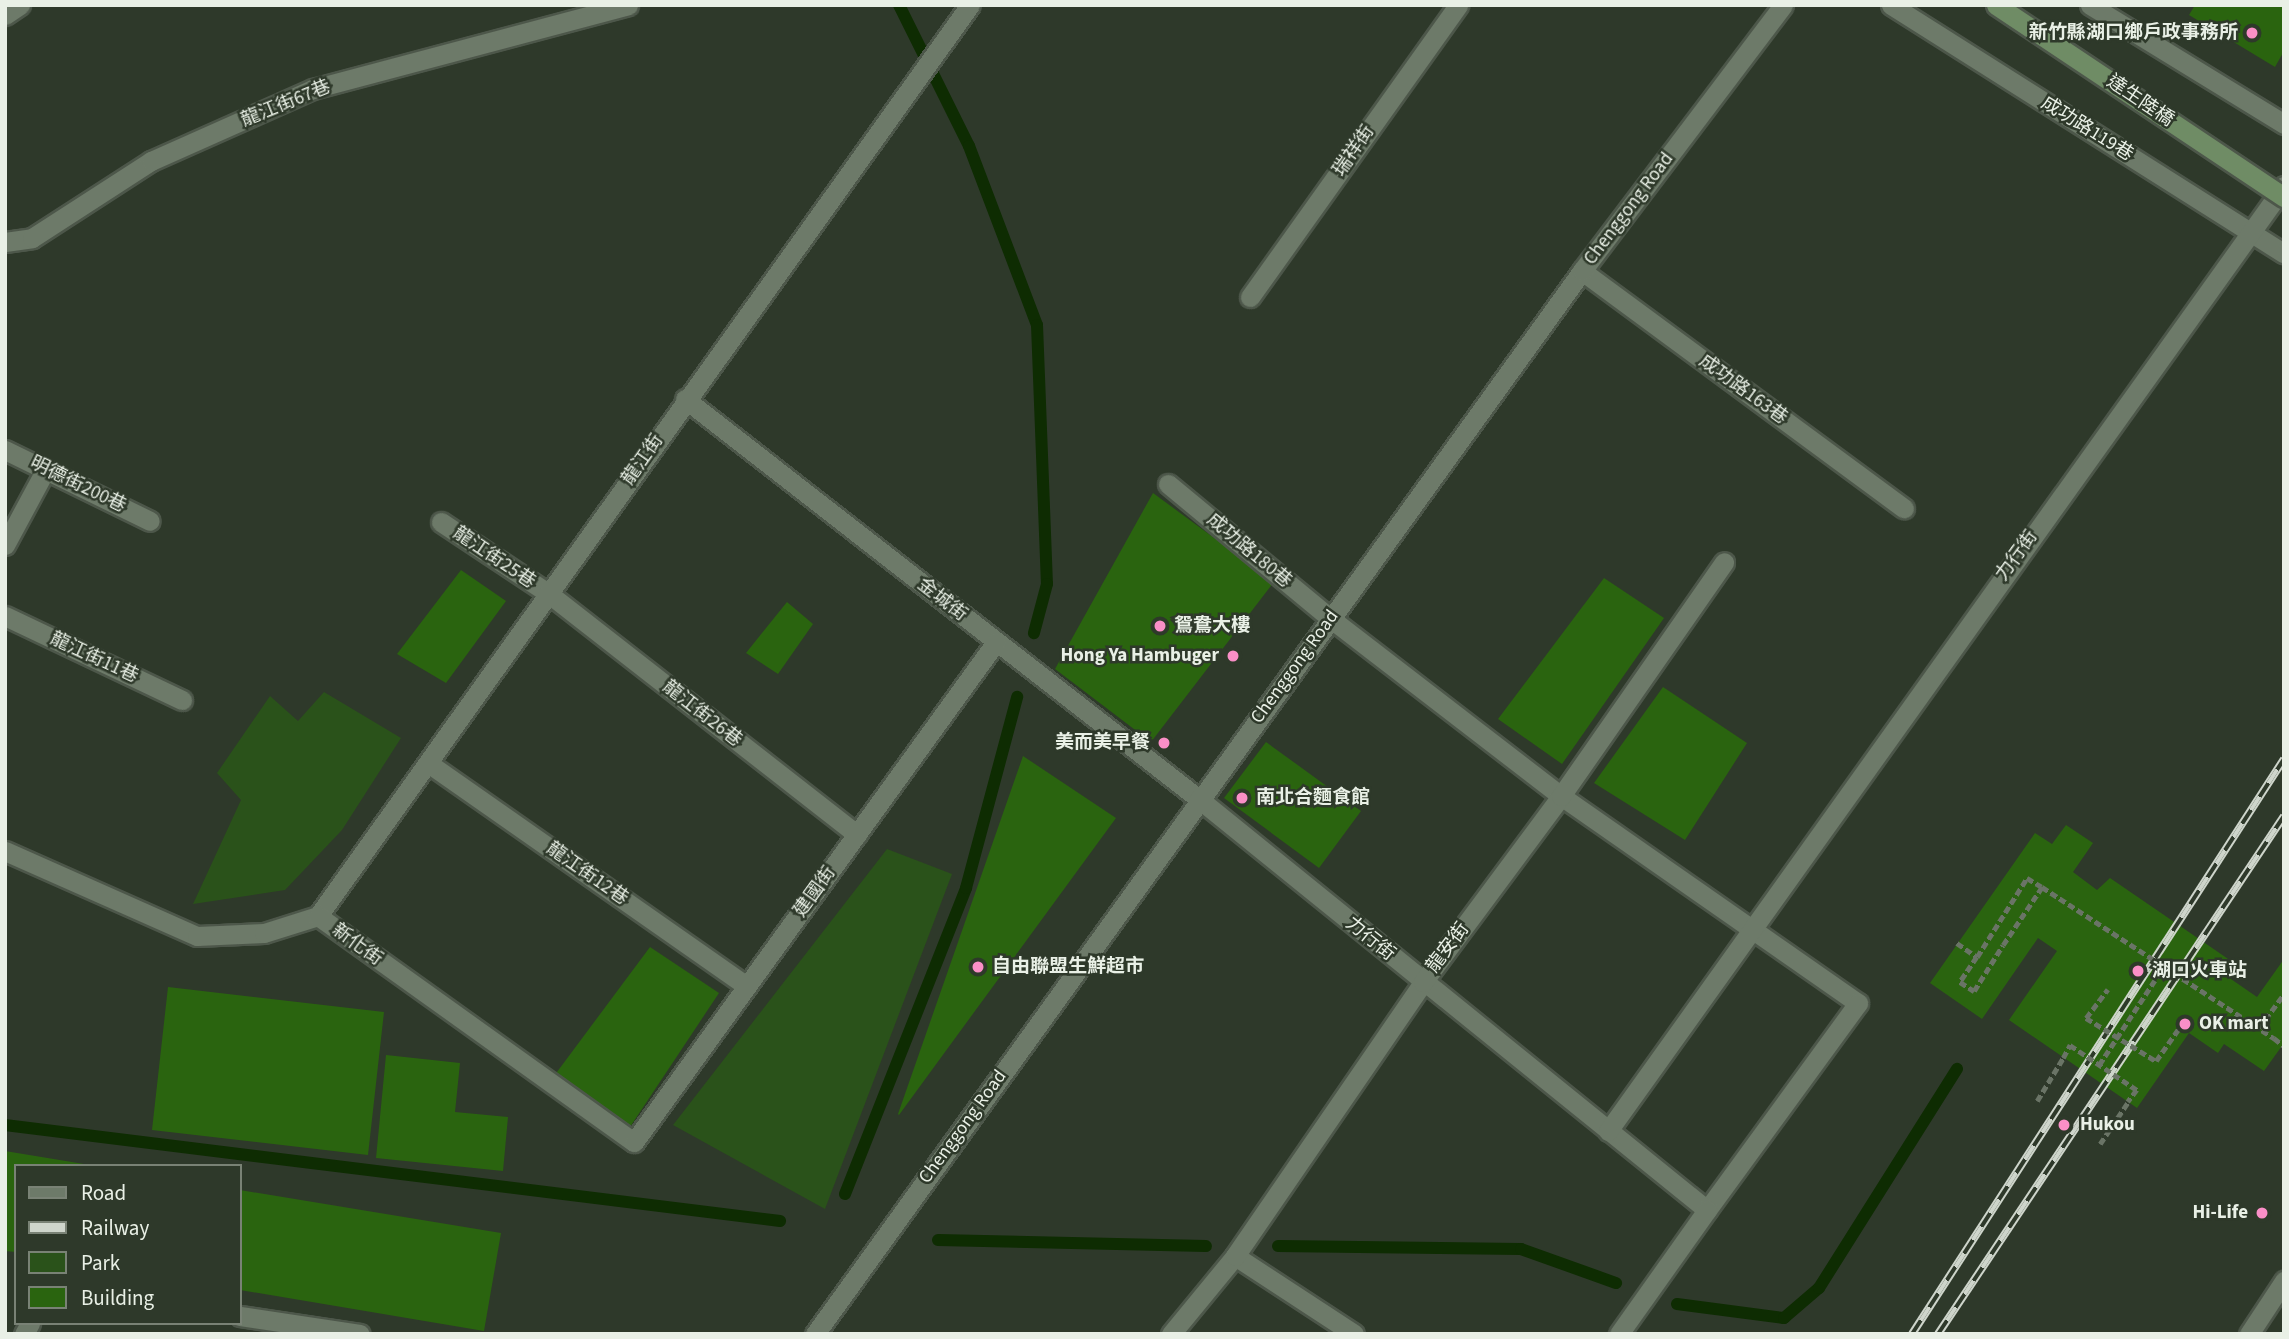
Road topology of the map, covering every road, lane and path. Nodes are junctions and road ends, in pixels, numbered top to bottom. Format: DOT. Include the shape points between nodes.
graph roads {
  1 [pos="20,5"];
  2 [pos="628,5"];
  3 [pos="970,5"];
  4 [pos="1458,5"];
  5 [pos="1783,5"];
  6 [pos="1891,5"];
  7 [pos="1996,5"];
  8 [pos="2090,5"];
  9 [pos="5,15"];
  10 [pos="2284,124"];
  11 [pos="2284,186"];
  12 [pos="2284,197"];
  13 [pos="2250,232"];
  14 [pos="5,242"];
  15 [pos="2284,253"];
  16 [pos="1582,271"];
  17 [pos="1250,296"];
  18 [pos="685,400"];
  19 [pos="5,450"];
  20 [pos="46,468"];
  21 [pos="1168,484"];
  22 [pos="1903,508"];
  23 [pos="150,521"];
  24 [pos="441,522"];
  25 [pos="5,545"];
  26 [pos="1724,562"];
  27 [pos="548,593"];
  28 [pos="5,616"];
  29 [pos="1330,618"];
  30 [pos="996,642"];
  31 [pos="182,701"];
  32 [pos="428,763"];
  33 [pos="1561,796"];
  34 [pos="1199,799"];
  35 [pos="857,834"];
  36 [pos="5,851"];
  37 [pos="2042,887"];
  38 [pos="318,916"];
  39 [pos="1752,927"];
  40 [pos="1957,943"];
  41 [pos="1977,957"];
  42 [pos="2164,966"];
  43 [pos="1423,982"];
  44 [pos="747,986"];
  45 [pos="2108,989"];
  46 [pos="2284,994"];
  47 [pos="2259,1028"];
  48 [pos="2178,1029"];
  49 [pos="2118,1038"];
  50 [pos="2284,1046"];
  51 [pos="2099,1065"];
  52 [pos="2037,1101"];
  53 [pos="1608,1131"];
  54 [pos="634,1142"];
  55 [pos="2100,1144"];
  56 [pos="1707,1210"];
  57 [pos="1235,1256"];
  58 [pos="2284,1281"];
  59 [pos="242,1316"];
  60 [pos="360,1334"];
  61 [pos="815,1334"];
  62 [pos="1171,1334"];
  63 [pos="1354,1334"];
  64 [pos="1619,1334"];
  65 [pos="2249,1334"];
  1 -- 9 [label="street"];
  2 -- 14 [label="street, 龍江街67巷" via="313,89 151,162 32,238"];
  3 -- 18 [label="street, 龍江街"];
  4 -- 17 [label="street, 瑞祥街"];
  5 -- 16 [label="street, Chenggong Road"];
  6 -- 13 [label="street, 成功路119巷"];
  7 -- 12 [label="main road, 達生陸橋, bridge"];
  8 -- 10 [label="street"];
  11 -- 13 [label="street, 力行街"];
  13 -- 15 [label="street, 成功路119巷"];
  13 -- 39 [label="street, 力行街"];
  16 -- 22 [label="street, 成功路163巷"];
  16 -- 29 [label="street, Chenggong Road"];
  18 -- 27 [label="street, 龍江街"];
  18 -- 30 [label="street, 金城街"];
  19 -- 20 [label="street, 明德街200巷"];
  20 -- 23 [label="street, 明德街200巷"];
  20 -- 25 [label="street"];
  21 -- 29 [label="street, 成功路180巷"];
  24 -- 27 [label="street, 龍江街25巷"];
  26 -- 33 [label="street, 龍安街"];
  27 -- 32 [label="street, 龍江街"];
  27 -- 35 [label="street, 龍江街26巷"];
  28 -- 31 [label="street, 龍江街11巷"];
  29 -- 33 [label="street, 成功路180巷"];
  29 -- 34 [label="street, Chenggong Road"];
  30 -- 34 [label="street, 金城街"];
  30 -- 35 [label="street, 建國街"];
  32 -- 38 [label="street, 龍江街"];
  32 -- 44 [label="street, 龍江街12巷"];
  33 -- 39 [label="street, 成功路180巷"];
  33 -- 43 [label="street, 龍安街"];
  34 -- 43 [label="street, 力行街"];
  34 -- 61 [label="street, Chenggong Road"];
  35 -- 44 [label="street, 建國街"];
  36 -- 38 [label="street, 新化街" via="197,936 264,933"];
  37 -- 41 [label="path" via="2027,878"];
  37 -- 41 [label="path, bridge" via="1974,991 1960,982"];
  37 -- 42 [label="path, bridge"];
  38 -- 54 [label="street, 新化街"];
  39 -- 53 [label="street, 力行街"];
  39 -- 56 [label="street" via="1858,1003"];
  40 -- 41 [label="path"];
  42 -- 47 [label="path, bridge"];
  42 -- 49 [label="path"];
  43 -- 53 [label="street, 力行街"];
  43 -- 57 [label="street, 龍安街"];
  44 -- 54 [label="street, 建國街"];
  45 -- 49 [label="path, bridge" via="2086,1017"];
  46 -- 47 [label="path"];
  47 -- 50 [label="path, bridge"];
  48 -- 49 [label="path, bridge" via="2156,1061"];
  49 -- 51 [label="path"];
  51 -- 52 [label="path, bridge" via="2070,1045"];
  51 -- 55 [label="path, bridge" via="2137,1090"];
  53 -- 56 [label="street, 力行街"];
  56 -- 64 [label="street"];
  57 -- 62 [label="street, 龍安街"];
  57 -- 63 [label="street"];
  58 -- 65 [label="street"];
  59 -- 60 [label="street"];
}
